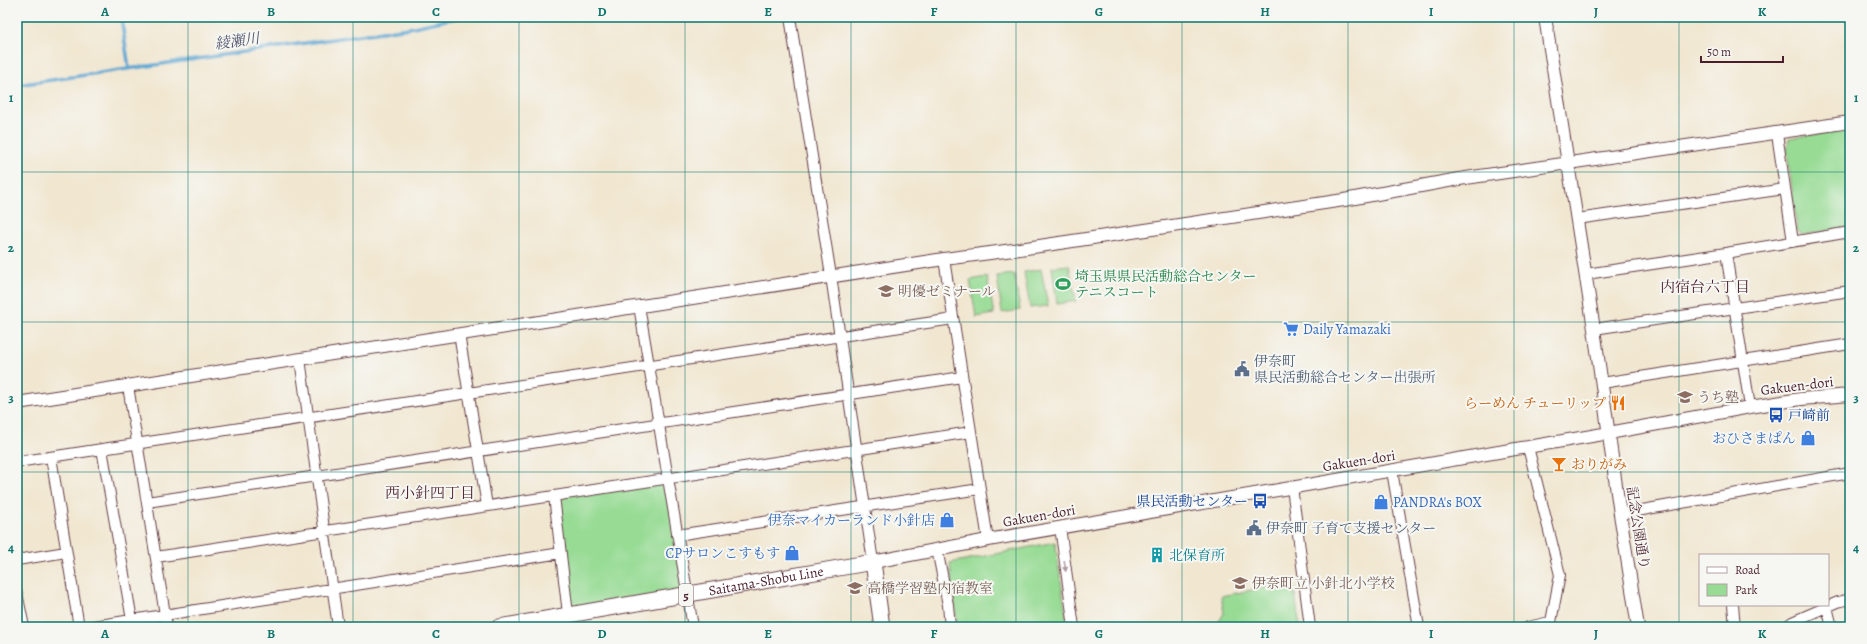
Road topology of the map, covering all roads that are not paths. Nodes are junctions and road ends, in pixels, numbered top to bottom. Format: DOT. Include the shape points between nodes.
graph roads {
  1 [pos="790,17"];
  2 [pos="1545,17"];
  3 [pos="1850,122"];
  4 [pos="1777,134"];
  5 [pos="1568,163"];
  6 [pos="1785,189"];
  7 [pos="1577,219"];
  8 [pos="1850,232"];
  9 [pos="1793,242"];
  10 [pos="1726,253"];
  11 [pos="944,259"];
  12 [pos="1586,274"];
  13 [pos="831,276"];
  14 [pos="1850,291"];
  15 [pos="639,306"];
  16 [pos="1734,308"];
  17 [pos="953,319"];
  18 [pos="1594,329"];
  19 [pos="459,334"];
  20 [pos="840,336"];
  21 [pos="1850,344"];
  22 [pos="300,359"];
  23 [pos="1742,361"];
  24 [pos="649,366"];
  25 [pos="962,377"];
  26 [pos="1602,383"];
  27 [pos="128,386"];
  28 [pos="469,393"];
  29 [pos="848,394"];
  30 [pos="1850,395"];
  31 [pos="17,403"];
  32 [pos="1750,407"];
  33 [pos="308,418"];
  34 [pos="658,424"];
  35 [pos="971,432"];
  36 [pos="1609,434"];
  37 [pos="138,444"];
  38 [pos="1528,447"];
  39 [pos="102,449"];
  40 [pos="856,449"];
  41 [pos="478,451"];
  42 [pos="51,457"];
  43 [pos="17,462"];
  44 [pos="1392,471"];
  45 [pos="1850,474"];
  46 [pos="317,476"];
  47 [pos="668,478"];
  48 [pos="1292,487"];
  49 [pos="980,489"];
  50 [pos="554,496"];
  51 [pos="147,502"];
  52 [pos="487,506"];
  53 [pos="865,507"];
  54 [pos="1620,514"];
  55 [pos="1060,527"];
  56 [pos="325,531"];
  57 [pos="677,535"];
  58 [pos="988,540"];
  59 [pos="937,549"];
  60 [pos="66,552"];
  61 [pos="561,553"];
  62 [pos="156,557"];
  63 [pos="17,560"];
  64 [pos="873,562"];
  65 [pos="333,588"];
  66 [pos="17,593"];
  67 [pos="687,594"];
  68 [pos="1850,599"];
  69 [pos="1732,606"];
  70 [pos="1827,607"];
  71 [pos="568,614"];
  72 [pos="166,615"];
  73 [pos="132,620"];
  74 [pos="1550,625"];
  75 [pos="1791,625"];
  76 [pos="24,627"];
  77 [pos="79,627"];
  78 [pos="87,627"];
  79 [pos="168,627"];
  80 [pos="338,627"];
  81 [pos="499,627"];
  82 [pos="693,627"];
  83 [pos="882,627"];
  84 [pos="950,627"];
  85 [pos="1074,627"];
  86 [pos="1310,627"];
  87 [pos="1419,627"];
  88 [pos="1528,627"];
  89 [pos="1638,627"];
  90 [pos="1736,627"];
  91 [pos="1832,627"];
  1 -- 13 [label="street"];
  2 -- 5 [label="street, 記念公園通り"];
  3 -- 4 [label="street"];
  4 -- 5 [label="street"];
  4 -- 6 [label="street"];
  5 -- 7 [label="street, 記念公園通り"];
  5 -- 11 [label="street" via="1459,179 1337,202"];
  6 -- 7 [label="street"];
  6 -- 9 [label="street"];
  7 -- 12 [label="street, 記念公園通り"];
  8 -- 9 [label="street"];
  9 -- 10 [label="street"];
  10 -- 12 [label="street"];
  10 -- 16 [label="street"];
  11 -- 13 [label="street"];
  11 -- 17 [label="street"];
  12 -- 18 [label="street, 記念公園通り"];
  13 -- 15 [label="street"];
  13 -- 20 [label="street"];
  14 -- 16 [label="street"];
  15 -- 19 [label="street"];
  15 -- 24 [label="street"];
  16 -- 18 [label="street"];
  16 -- 23 [label="street"];
  17 -- 20 [label="street"];
  17 -- 25 [label="street"];
  18 -- 26 [label="street, 記念公園通り"];
  19 -- 22 [label="street"];
  19 -- 28 [label="street"];
  20 -- 24 [label="street"];
  20 -- 29 [label="street"];
  21 -- 23 [label="street"];
  22 -- 27 [label="street"];
  22 -- 33 [label="street"];
  23 -- 26 [label="street"];
  23 -- 32 [label="street"];
  24 -- 28 [label="street"];
  24 -- 34 [label="street"];
  25 -- 29 [label="street"];
  25 -- 35 [label="street"];
  26 -- 36 [label="street, 記念公園通り"];
  27 -- 31 [label="street"];
  27 -- 37 [label="street"];
  28 -- 33 [label="street"];
  28 -- 41 [label="street"];
  29 -- 34 [label="street"];
  29 -- 40 [label="street"];
  30 -- 32 [label="street, Gakuen-dori"];
  32 -- 36 [label="street, Gakuen-dori"];
  33 -- 37 [label="street"];
  33 -- 46 [label="street"];
  34 -- 41 [label="street"];
  34 -- 47 [label="street"];
  35 -- 40 [label="street"];
  35 -- 49 [label="street"];
  36 -- 38 [label="street, Gakuen-dori"];
  36 -- 54 [label="street, 記念公園通り"];
  37 -- 39 [label="street"];
  37 -- 51 [label="street"];
  38 -- 44 [label="street, Gakuen-dori"];
  38 -- 74 [label="street" via="1560,575"];
  39 -- 42 [label="street"];
  39 -- 73 [label="street"];
  40 -- 47 [label="street"];
  40 -- 53 [label="street"];
  41 -- 46 [label="street"];
  41 -- 52 [label="street"];
  42 -- 43 [label="street"];
  42 -- 60 [label="street"];
  44 -- 48 [label="street, Gakuen-dori"];
  44 -- 87 [label="street"];
  45 -- 54 [label="street"];
  46 -- 51 [label="street"];
  46 -- 56 [label="street"];
  47 -- 50 [label="street"];
  47 -- 57 [label="street"];
  48 -- 55 [label="street, Gakuen-dori"];
  48 -- 86 [label="street"];
  49 -- 53 [label="street"];
  49 -- 58 [label="street"];
  50 -- 52 [label="street"];
  50 -- 61 [label="street"];
  51 -- 62 [label="street"];
  52 -- 56 [label="street"];
  53 -- 57 [label="street"];
  53 -- 64 [label="street"];
  54 -- 89 [label="street, 記念公園通り"];
  55 -- 58 [label="street, Gakuen-dori"];
  55 -- 85 [label="street, one-way"];
  56 -- 62 [label="street"];
  56 -- 65 [label="street"];
  57 -- 67 [label="street"];
  58 -- 59 [label="street, Gakuen-dori"];
  59 -- 64 [label="street, Gakuen-dori"];
  59 -- 84 [label="street"];
  60 -- 63 [label="street"];
  60 -- 77 [label="street"];
  61 -- 65 [label="street"];
  61 -- 71 [label="street"];
  62 -- 72 [label="street"];
  64 -- 67 [label="main road, Saitama-Shobu Line / 5"];
  64 -- 83 [label="main road"];
  65 -- 72 [label="street"];
  65 -- 80 [label="street"];
  66 -- 76 [label="street"];
  67 -- 71 [label="main road, Saitama-Shobu Line / 5"];
  67 -- 82 [label="street"];
  68 -- 70 [label="street"];
  69 -- 90 [label="street"];
  70 -- 75 [label="street"];
  70 -- 91 [label="street"];
  71 -- 81 [label="main road, Saitama-Shobu Line / 5"];
  72 -- 73 [label="street"];
  72 -- 79 [label="street"];
  73 -- 78 [label="street"];
  74 -- 88 [label="street"];
}
